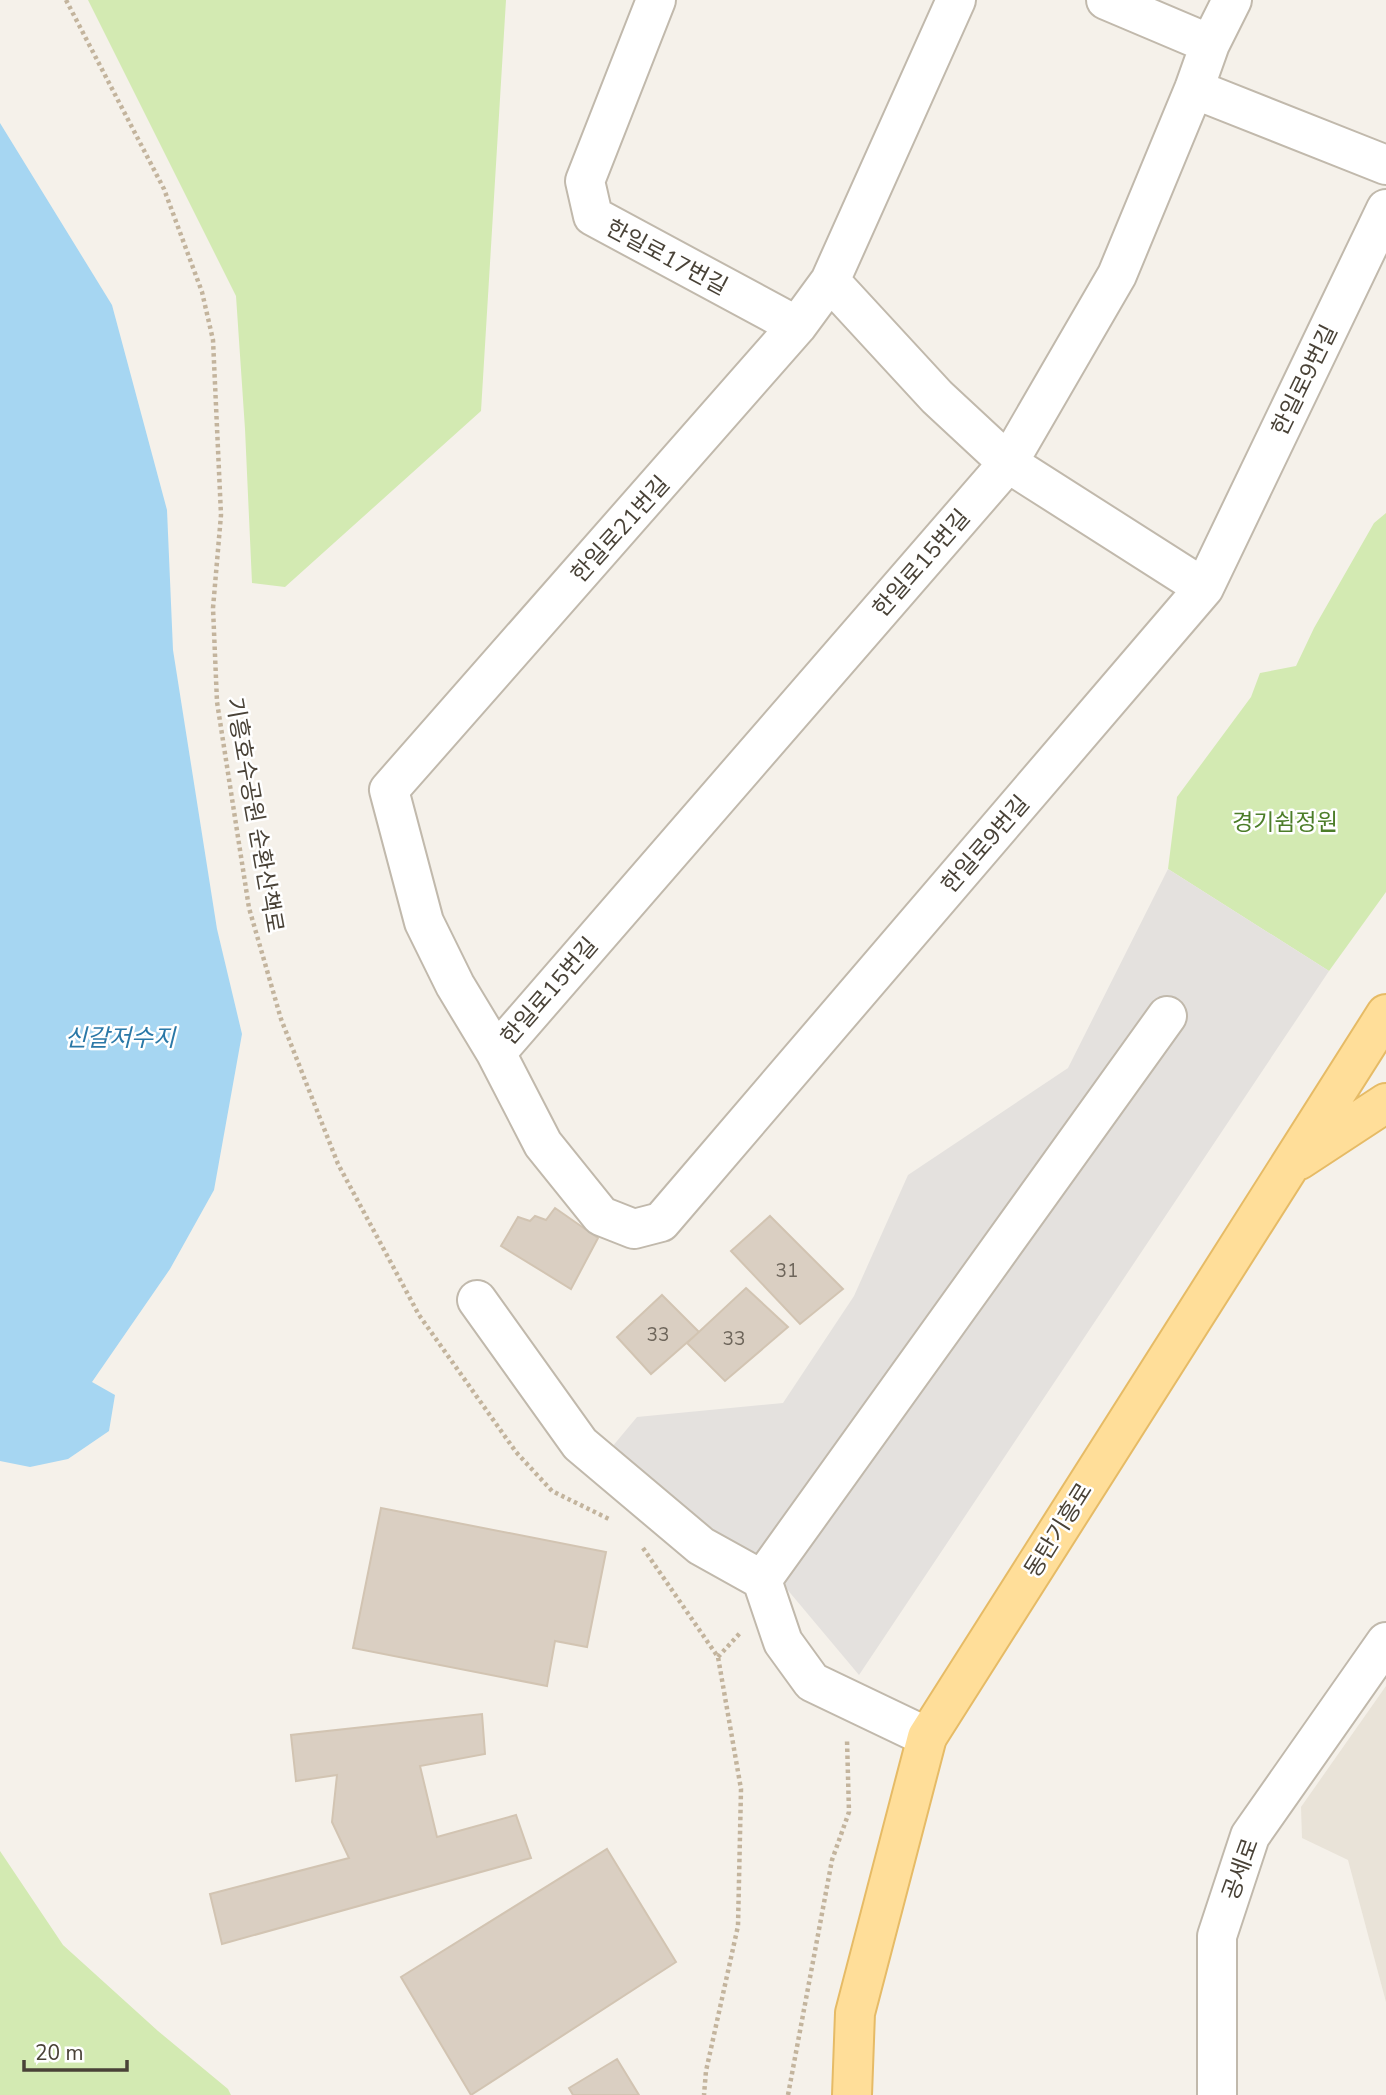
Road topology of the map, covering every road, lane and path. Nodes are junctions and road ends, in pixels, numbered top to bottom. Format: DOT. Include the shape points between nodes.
graph roads {
  1 [pos="66,0"];
  2 [pos="656,0"];
  3 [pos="956,0"];
  4 [pos="1106,0"];
  5 [pos="1232,0"];
  6 [pos="1210,44"];
  7 [pos="1194,89"];
  8 [pos="1386,165"];
  9 [pos="1386,209"];
  10 [pos="830,281"];
  11 [pos="797,327"];
  12 [pos="1008,463"];
  13 [pos="1204,588"];
  14 [pos="1386,1014"];
  15 [pos="1167,1016"];
  16 [pos="496,1052"];
  17 [pos="1386,1102"];
  18 [pos="1289,1167"];
  19 [pos="477,1300"];
  20 [pos="619,1524"];
  21 [pos="637,1539"];
  22 [pos="762,1580"];
  23 [pos="1386,1642"];
  24 [pos="826,1688"];
  25 [pos="927,1737"];
  26 [pos="704,2095"];
  27 [pos="788,2095"];
  28 [pos="852,2095"];
  29 [pos="1217,2095"];
  1 -- 20 [label="path, 기흥호수공원 순환산책로" via="164,189 202,292 213,340 221,515 213,608 217,702 249,908 281,1019 338,1164 419,1315 516,1452 552,1491"];
  2 -- 11 [label="street, 한일로17번길" via="585,181 593,216"];
  3 -- 10 [label="street, 한일로21번길"];
  4 -- 6 [label="street"];
  5 -- 6 [label="street, 한일로15번길"];
  6 -- 7 [label="street, 한일로15번길"];
  7 -- 8 [label="street"];
  7 -- 12 [label="street, 한일로15번길" via="1117,275"];
  9 -- 13 [label="street, 한일로9번길"];
  10 -- 11 [label="street, 한일로21번길"];
  10 -- 12 [label="street" via="937,397"];
  11 -- 16 [label="street, 한일로21번길" via="389,790 424,922"];
  12 -- 13 [label="street"];
  12 -- 16 [label="street, 한일로15번길"];
  13 -- 16 [label="street, 한일로9번길" via="661,1222 634,1229 601,1216 544,1144"];
  14 -- 18 [label="main road, 동탄기흥로"];
  15 -- 22 [label="street"];
  17 -- 18 [label="main road"];
  18 -- 25 [label="main road, 동탄기흥로"];
  19 -- 22 [label="street" via="580,1444 701,1546"];
  21 -- 26 [label="path" via="718,1657 741,1789 738,1926"];
  22 -- 24 [label="street" via="783,1643 812,1682"];
  23 -- 29 [label="street, 공세로" via="1250,1836 1217,1936"];
  24 -- 25 [label="street"];
  24 -- 27 [label="path" via="846,1721 849,1812 832,1860"];
  25 -- 28 [label="main road, 동탄기흥로" via="855,2012"];
}
